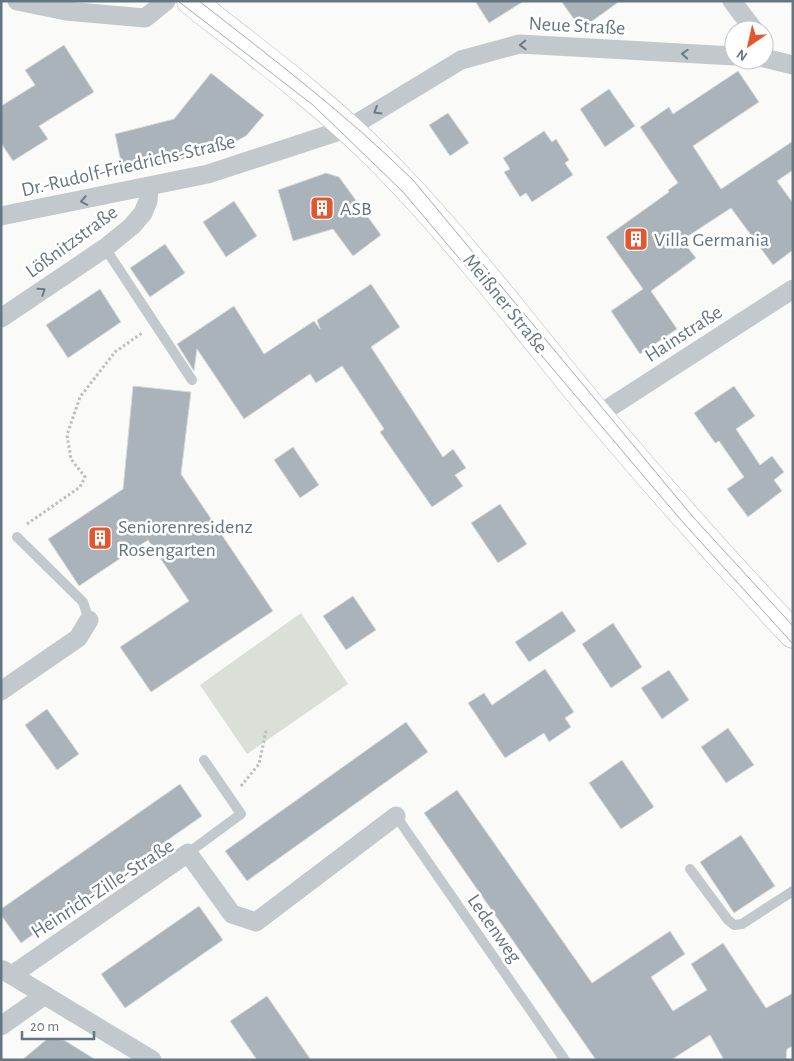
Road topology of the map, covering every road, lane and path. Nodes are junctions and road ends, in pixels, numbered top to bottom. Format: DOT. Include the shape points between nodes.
graph roads {
  1 [pos="17,1"];
  2 [pos="166,1"];
  3 [pos="191,1"];
  4 [pos="732,1"];
  5 [pos="746,20"];
  6 [pos="724,55"];
  7 [pos="774,59"];
  8 [pos="793,65"];
  9 [pos="349,128"];
  10 [pos="149,188"];
  11 [pos="1,216"];
  12 [pos="105,248"];
  13 [pos="793,289"];
  14 [pos="1,318"];
  15 [pos="154,324"];
  16 [pos="192,380"];
  17 [pos="598,415"];
  18 [pos="17,537"];
  19 [pos="89,620"];
  20 [pos="788,621"];
  21 [pos="1,691"];
  22 [pos="266,731"];
  23 [pos="204,760"];
  24 [pos="231,798"];
  25 [pos="396,816"];
  26 [pos="188,853"];
  27 [pos="690,869"];
  28 [pos="793,890"];
  29 [pos="7,972"];
  30 [pos="45,995"];
  31 [pos="1,1026"];
  32 [pos="152,1060"];
  33 [pos="565,1060"];
  1 -- 2 [label="street" via="66,11 145,18"];
  3 -- 9 [label="main road, Meißner Straße"];
  4 -- 5 [label="street"];
  6 -- 9 [label="street, Neue Straße, one-way" via="519,44 461,60"];
  7 -- 8 [label="street"];
  9 -- 10 [label="street, Dr.-Rudolf-Friedrichs-Straße" via="208,174"];
  9 -- 17 [label="main road, Meißner Straße" via="406,185 459,246"];
  10 -- 11 [label="street, Dr.-Rudolf-Friedrichs-Straße, one-way"];
  10 -- 12 [label="street, Lößnitzstraße" via="143,213"];
  14 -- 12 [label="street, Lößnitzstraße, one-way"];
  12 -- 15 [label="lane"];
  13 -- 17 [label="street, Hainstraße"];
  15 -- 16 [label="lane"];
  15 -- 18 [label="path" via="115,352 80,397 67,435 71,459 85,477 80,487 26,524"];
  17 -- 20 [label="main road, Meißner Straße" via="682,513"];
  18 -- 19 [label="lane" via="83,602"];
  19 -- 21 [label="street" via="78,638"];
  22 -- 24 [label="path" via="259,764"];
  23 -- 24 [label="lane"];
  24 -- 26 [label="lane" via="241,814"];
  25 -- 26 [label="street, Heinrich-Zille-Straße" via="256,922 232,914"];
  25 -- 33 [label="lane, Ledenweg"];
  26 -- 29 [label="street, Heinrich-Zille-Straße"];
  27 -- 28 [label="lane" via="734,925 742,924"];
  29 -- 30 [label="street, Heinrich-Zille-Straße"];
  30 -- 31 [label="street"];
  30 -- 32 [label="street, Heinrich-Zille-Straße"];
}
